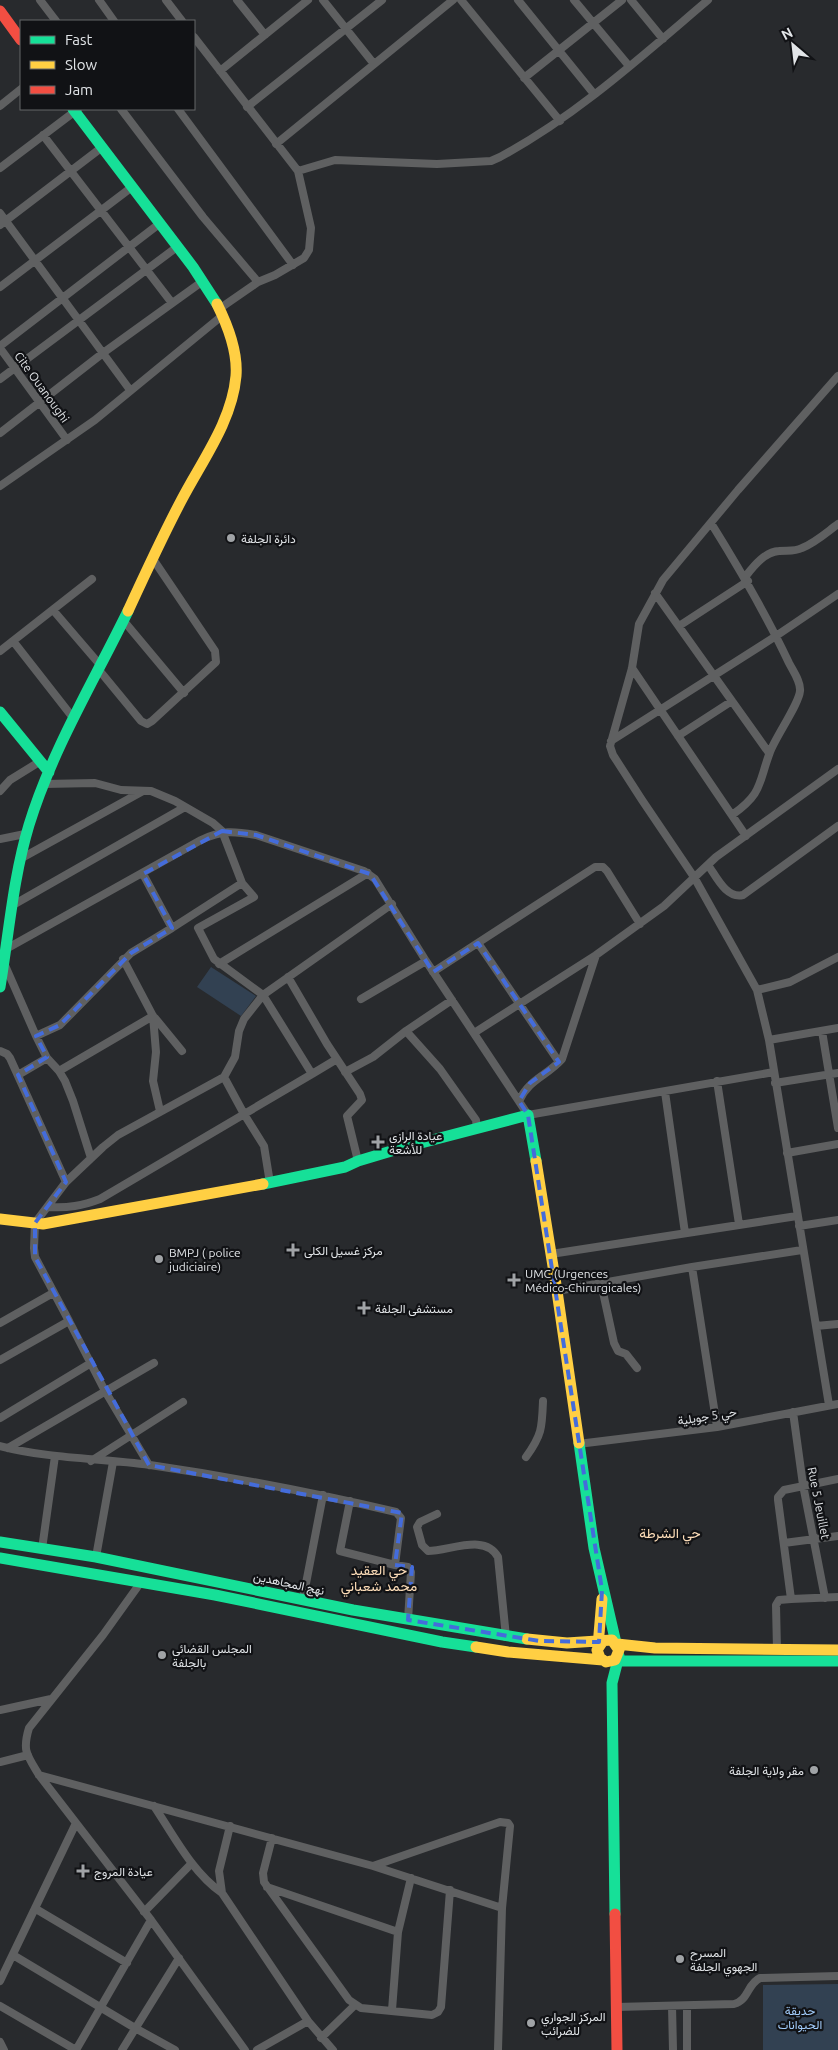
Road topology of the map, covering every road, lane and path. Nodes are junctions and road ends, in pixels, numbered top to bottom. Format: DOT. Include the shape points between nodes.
graph roads {
  1 [pos="40,0"];
  2 [pos="98,0"];
  3 [pos="166,0"];
  4 [pos="237,0"];
  5 [pos="308,0"];
  6 [pos="323,0"];
  7 [pos="382,0"];
  8 [pos="453,0"];
  9 [pos="461,0"];
  10 [pos="518,0"];
  11 [pos="574,0"];
  12 [pos="622,0"];
  13 [pos="631,0"];
  14 [pos="708,0"];
  15 [pos="0,11"];
  16 [pos="55,20"];
  17 [pos="113,20"];
  18 [pos="181,20"];
  19 [pos="592,24"];
  20 [pos="347,30"];
  21 [pos="265,35"];
  22 [pos="195,38"];
  23 [pos="20,39"];
  24 [pos="663,39"];
  25 [pos="559,50"];
  26 [pos="374,64"];
  27 [pos="629,66"];
  28 [pos="220,71"];
  29 [pos="524,78"];
  30 [pos="20,90"];
  31 [pos="594,94"];
  32 [pos="0,106"];
  33 [pos="247,107"];
  34 [pos="75,110"];
  35 [pos="122,110"];
  36 [pos="179,110"];
  37 [pos="560,120"];
  38 [pos="43,135"];
  39 [pos="276,144"];
  40 [pos="101,148"];
  41 [pos="0,168"];
  42 [pos="70,170"];
  43 [pos="298,171"];
  44 [pos="132,187"];
  45 [pos="101,210"];
  46 [pos="0,214"];
  47 [pos="3,223"];
  48 [pos="159,224"];
  49 [pos="128,247"];
  50 [pos="177,247"];
  51 [pos="35,261"];
  52 [pos="293,265"];
  53 [pos="146,270"];
  54 [pos="203,281"];
  55 [pos="258,282"];
  56 [pos="0,287"];
  57 [pos="62,299"];
  58 [pos="172,303"];
  59 [pos="221,312"];
  60 [pos="78,320"];
  61 [pos="0,347"];
  62 [pos="102,353"];
  63 [pos="14,368"];
  64 [pos="838,376"];
  65 [pos="0,379"];
  66 [pos="130,390"];
  67 [pos="40,402"];
  68 [pos="0,433"];
  69 [pos="67,440"];
  70 [pos="0,486"];
  71 [pos="711,523"];
  72 [pos="838,524"];
  73 [pos="153,559"];
  74 [pos="92,579"];
  75 [pos="746,579"];
  76 [pos="655,593"];
  77 [pos="838,594"];
  78 [pos="53,610"];
  79 [pos="123,620"];
  80 [pos="679,626"];
  81 [pos="776,636"];
  82 [pos="13,641"];
  83 [pos="0,651"];
  84 [pos="100,668"];
  85 [pos="632,668"];
  86 [pos="715,676"];
  87 [pos="184,693"];
  88 [pos="732,701"];
  89 [pos="660,710"];
  90 [pos="0,712"];
  91 [pos="74,719"];
  92 [pos="678,736"];
  93 [pos="610,742"];
  94 [pos="770,753"];
  95 [pos="39,762"];
  96 [pos="838,769"];
  97 [pos="49,772"];
  98 [pos="44,784"];
  99 [pos="143,790"];
  100 [pos="0,792"];
  101 [pos="185,807"];
  102 [pos="732,815"];
  103 [pos="838,826"];
  104 [pos="222,831"];
  105 [pos="25,834"];
  106 [pos="746,836"];
  107 [pos="0,839"];
  108 [pos="20,859"];
  109 [pos="708,865"];
  110 [pos="368,873"];
  111 [pos="143,874"];
  112 [pos="694,877"];
  113 [pos="242,883"];
  114 [pos="392,904"];
  115 [pos="13,905"];
  116 [pos="192,916"];
  117 [pos="640,924"];
  118 [pos="172,928"];
  119 [pos="198,928"];
  120 [pos="478,943"];
  121 [pos="6,949"];
  122 [pos="596,955"];
  123 [pos="838,957"];
  124 [pos="123,959"];
  125 [pos="426,961"];
  126 [pos="4,963"];
  127 [pos="220,964"];
  128 [pos="434,972"];
  129 [pos="288,977"];
  130 [pos="0,987"];
  131 [pos="757,990"];
  132 [pos="263,995"];
  133 [pos="361,999"];
  134 [pos="452,1000"];
  135 [pos="519,1004"];
  136 [pos="153,1016"];
  137 [pos="838,1028"];
  138 [pos="406,1031"];
  139 [pos="822,1031"];
  140 [pos="474,1033"];
  141 [pos="36,1036"];
  142 [pos="768,1040"];
  143 [pos="0,1051"];
  144 [pos="182,1052"];
  145 [pos="47,1058"];
  146 [pos="336,1059"];
  147 [pos="559,1062"];
  148 [pos="59,1071"];
  149 [pos="345,1072"];
  150 [pos="774,1072"];
  151 [pos="838,1073"];
  152 [pos="312,1074"];
  153 [pos="18,1075"];
  154 [pos="829,1075"];
  155 [pos="224,1077"];
  156 [pos="717,1081"];
  157 [pos="776,1082"];
  158 [pos="665,1092"];
  159 [pos="519,1101"];
  160 [pos="160,1111"];
  161 [pos="244,1114"];
  162 [pos="528,1115"];
  163 [pos="838,1128"];
  164 [pos="477,1129"];
  165 [pos="838,1144"];
  166 [pos="787,1153"];
  167 [pos="91,1158"];
  168 [pos="358,1161"];
  169 [pos="66,1182"];
  170 [pos="270,1183"];
  171 [pos="49,1207"];
  172 [pos="797,1216"];
  173 [pos="0,1219"];
  174 [pos="838,1220"];
  175 [pos="39,1224"];
  176 [pos="739,1224"];
  177 [pos="799,1226"];
  178 [pos="685,1233"];
  179 [pos="802,1250"];
  180 [pos="551,1254"];
  181 [pos="692,1267"];
  182 [pos="600,1283"];
  183 [pos="557,1291"];
  184 [pos="53,1293"];
  185 [pos="69,1321"];
  186 [pos="0,1323"];
  187 [pos="838,1324"];
  188 [pos="816,1326"];
  189 [pos="0,1360"];
  190 [pos="91,1362"];
  191 [pos="154,1363"];
  192 [pos="637,1368"];
  193 [pos="105,1391"];
  194 [pos="543,1401"];
  195 [pos="183,1402"];
  196 [pos="838,1404"];
  197 [pos="829,1405"];
  198 [pos="793,1412"];
  199 [pos="0,1418"];
  200 [pos="717,1427"];
  201 [pos="131,1434"];
  202 [pos="578,1444"];
  203 [pos="4,1447"];
  204 [pos="55,1456"];
  205 [pos="526,1457"];
  206 [pos="91,1461"];
  207 [pos="113,1462"];
  208 [pos="149,1465"];
  209 [pos="838,1479"];
  210 [pos="803,1485"];
  211 [pos="323,1495"];
  212 [pos="350,1501"];
  213 [pos="437,1514"];
  214 [pos="838,1536"];
  215 [pos="814,1539"];
  216 [pos="0,1542"];
  217 [pos="784,1543"];
  218 [pos="42,1549"];
  219 [pos="96,1557"];
  220 [pos="0,1558"];
  221 [pos="395,1565"];
  222 [pos="141,1582"];
  223 [pos="602,1590"];
  224 [pos="838,1597"];
  225 [pos="825,1598"];
  226 [pos="303,1599"];
  227 [pos="791,1599"];
  228 [pos="408,1620"];
  229 [pos="506,1637"];
  230 [pos="600,1643"];
  231 [pos="617,1643"];
  232 [pos="777,1650"];
  233 [pos="838,1650"];
  234 [pos="611,1660"];
  235 [pos="838,1661"];
  236 [pos="51,1699"];
  237 [pos="0,1710"];
  238 [pos="28,1755"];
  239 [pos="0,1762"];
  240 [pos="38,1775"];
  241 [pos="154,1806"];
  242 [pos="76,1823"];
  243 [pos="230,1826"];
  244 [pos="272,1838"];
  245 [pos="192,1863"];
  246 [pos="372,1866"];
  247 [pos="411,1878"];
  248 [pos="267,1887"];
  249 [pos="450,1890"];
  250 [pos="222,1894"];
  251 [pos="502,1908"];
  252 [pos="36,1909"];
  253 [pos="144,1912"];
  254 [pos="151,1920"];
  255 [pos="398,1932"];
  256 [pos="13,1955"];
  257 [pos="179,1958"];
  258 [pos="127,1964"];
  259 [pos="838,1976"];
  260 [pos="0,1981"];
  261 [pos="355,2005"];
  262 [pos="0,2006"];
  263 [pos="672,2006"];
  264 [pos="687,2006"];
  265 [pos="616,2007"];
  266 [pos="101,2008"];
  267 [pos="392,2010"];
  268 [pos="308,2021"];
  269 [pos="135,2028"];
  270 [pos="321,2038"];
  271 [pos="0,2042"];
  272 [pos="4,2050"];
  273 [pos="76,2050"];
  274 [pos="122,2050"];
  275 [pos="175,2050"];
  276 [pos="245,2050"];
  277 [pos="256,2050"];
  278 [pos="333,2050"];
  279 [pos="498,2050"];
  280 [pos="617,2050"];
  281 [pos="673,2050"];
  282 [pos="687,2050"];
  1 -- 16 [label="street"];
  2 -- 17 [label="street"];
  3 -- 18 [label="street"];
  4 -- 21 [label="street"];
  5 -- 21 [label="street"];
  6 -- 20 [label="street"];
  7 -- 20 [label="street"];
  8 -- 26 [label="street"];
  9 -- 29 [label="street"];
  10 -- 25 [label="street"];
  11 -- 19 [label="street"];
  12 -- 19 [label="street"];
  13 -- 24 [label="street"];
  14 -- 24 [label="street"];
  15 -- 23 [label="street"];
  19 -- 25 [label="street"];
  19 -- 27 [label="street"];
  20 -- 26 [label="street"];
  20 -- 33 [label="street"];
  21 -- 28 [label="street"];
  22 -- 28 [label="street"];
  24 -- 27 [label="street"];
  25 -- 29 [label="street"];
  25 -- 31 [label="street"];
  26 -- 39 [label="street"];
  27 -- 31 [label="street"];
  28 -- 33 [label="street"];
  29 -- 37 [label="street"];
  30 -- 32 [label="street"];
  31 -- 37 [label="street"];
  33 -- 39 [label="street"];
  34 -- 38 [label="street"];
  34 -- 40 [label="street"];
  35 -- 55 [label="street" via="203,217"];
  36 -- 52 [label="street"];
  37 -- 43 [label="street" via="491,161 437,164 335,160"];
  38 -- 41 [label="street"];
  38 -- 42 [label="street"];
  39 -- 43 [label="street"];
  40 -- 42 [label="street"];
  40 -- 44 [label="street"];
  42 -- 45 [label="street"];
  42 -- 47 [label="street"];
  43 -- 52 [label="street" via="311,228 309,250"];
  44 -- 45 [label="street"];
  44 -- 48 [label="street"];
  45 -- 49 [label="street"];
  45 -- 51 [label="street"];
  46 -- 47 [label="street"];
  47 -- 51 [label="street"];
  48 -- 49 [label="street"];
  48 -- 50 [label="street"];
  49 -- 53 [label="street"];
  49 -- 57 [label="street"];
  50 -- 53 [label="street"];
  50 -- 54 [label="street"];
  51 -- 56 [label="street"];
  51 -- 57 [label="street"];
  52 -- 55 [label="street"];
  53 -- 58 [label="street"];
  53 -- 60 [label="street"];
  54 -- 58 [label="street"];
  54 -- 59 [label="street"];
  55 -- 59 [label="street"];
  57 -- 60 [label="street"];
  57 -- 61 [label="street"];
  58 -- 62 [label="street"];
  59 -- 66 [label="street"];
  59 -- 73 [label="street" via="236,356 232,398"];
  60 -- 62 [label="street"];
  60 -- 63 [label="street"];
  61 -- 63 [label="street, Cite Ouanoughi"];
  62 -- 66 [label="street"];
  62 -- 67 [label="street"];
  63 -- 65 [label="street"];
  63 -- 67 [label="street, Cite Ouanoughi"];
  64 -- 71 [label="street"];
  66 -- 69 [label="street"];
  67 -- 68 [label="street"];
  67 -- 69 [label="street, Cite Ouanoughi"];
  69 -- 70 [label="street"];
  71 -- 75 [label="street"];
  71 -- 76 [label="street"];
  72 -- 75 [label="street" via="804,548 768,554 752,568"];
  73 -- 79 [label="street"];
  73 -- 87 [label="street" via="217,657 212,668"];
  74 -- 78 [label="street"];
  75 -- 80 [label="street"];
  75 -- 81 [label="street"];
  76 -- 80 [label="street"];
  76 -- 85 [label="street" via="639,624"];
  77 -- 81 [label="street"];
  78 -- 82 [label="street"];
  78 -- 84 [label="street"];
  79 -- 84 [label="street"];
  79 -- 87 [label="street"];
  80 -- 86 [label="street"];
  81 -- 86 [label="street"];
  81 -- 94 [label="street" via="800,689"];
  82 -- 83 [label="street"];
  82 -- 91 [label="street"];
  84 -- 87 [label="street" via="144,724 152,722"];
  84 -- 91 [label="street"];
  85 -- 89 [label="street"];
  85 -- 93 [label="street"];
  86 -- 88 [label="street"];
  86 -- 89 [label="street"];
  88 -- 92 [label="street"];
  88 -- 94 [label="street"];
  89 -- 92 [label="street"];
  89 -- 93 [label="street"];
  90 -- 95 [label="street"];
  91 -- 97 [label="street"];
  92 -- 102 [label="street"];
  93 -- 112 [label="street" via="612,755"];
  94 -- 102 [label="street" via="754,797"];
  95 -- 97 [label="street"];
  95 -- 100 [label="street" via="10,780"];
  96 -- 106 [label="street"];
  97 -- 98 [label="street"];
  98 -- 99 [label="street" via="95,783 121,790"];
  98 -- 105 [label="street"];
  99 -- 101 [label="street" via="156,792"];
  99 -- 108 [label="street"];
  101 -- 104 [label="street"];
  101 -- 115 [label="street"];
  102 -- 106 [label="street"];
  103 -- 109 [label="street" via="743,895 729,894"];
  104 -- 110 [label="street" via="256,835"];
  104 -- 111 [label="street"];
  104 -- 113 [label="street"];
  105 -- 107 [label="street"];
  105 -- 108 [label="street"];
  106 -- 109 [label="street"];
  108 -- 115 [label="street"];
  109 -- 112 [label="street"];
  110 -- 114 [label="street"];
  110 -- 127 [label="street"];
  111 -- 118 [label="street"];
  111 -- 121 [label="street"];
  112 -- 117 [label="street"];
  112 -- 131 [label="street"];
  113 -- 116 [label="street"];
  113 -- 119 [label="street" via="254,897"];
  114 -- 125 [label="street"];
  114 -- 129 [label="street"];
  115 -- 121 [label="street"];
  116 -- 118 [label="street"];
  116 -- 119 [label="street"];
  117 -- 120 [label="street" via="607,871 600,866"];
  117 -- 122 [label="street"];
  118 -- 124 [label="street"];
  119 -- 127 [label="street" via="210,953"];
  120 -- 128 [label="street"];
  120 -- 135 [label="street"];
  121 -- 126 [label="street"];
  122 -- 135 [label="street"];
  122 -- 147 [label="street"];
  123 -- 131 [label="street" via="790,982"];
  124 -- 136 [label="street"];
  124 -- 141 [label="street" via="60,1025"];
  125 -- 128 [label="street"];
  125 -- 133 [label="street"];
  126 -- 130 [label="street"];
  126 -- 141 [label="street"];
  127 -- 132 [label="street"];
  128 -- 134 [label="street"];
  129 -- 132 [label="street"];
  129 -- 146 [label="street"];
  131 -- 142 [label="street"];
  132 -- 152 [label="street"];
  132 -- 155 [label="street" via="244,1019 234,1057"];
  134 -- 138 [label="street"];
  134 -- 140 [label="street"];
  135 -- 140 [label="street"];
  135 -- 147 [label="street"];
  136 -- 144 [label="street"];
  136 -- 148 [label="street"];
  136 -- 160 [label="street" via="154,1080"];
  137 -- 139 [label="street"];
  138 -- 149 [label="street" via="373,1057"];
  138 -- 164 [label="street" via="440,1069 476,1120"];
  139 -- 142 [label="street"];
  139 -- 154 [label="street"];
  140 -- 159 [label="street"];
  141 -- 145 [label="street"];
  142 -- 150 [label="street"];
  143 -- 153 [label="street" via="10,1058"];
  145 -- 148 [label="street"];
  145 -- 153 [label="street"];
  146 -- 149 [label="street"];
  146 -- 152 [label="street"];
  147 -- 159 [label="street" via="530,1082"];
  148 -- 167 [label="street" via="73,1101"];
  149 -- 168 [label="street" via="362,1100 347,1116"];
  150 -- 156 [label="street"];
  150 -- 157 [label="street"];
  151 -- 154 [label="street"];
  152 -- 161 [label="street"];
  153 -- 169 [label="street"];
  154 -- 157 [label="street"];
  154 -- 163 [label="street"];
  155 -- 160 [label="street"];
  155 -- 161 [label="street"];
  156 -- 158 [label="street"];
  156 -- 176 [label="street"];
  157 -- 166 [label="street"];
  158 -- 162 [label="street"];
  158 -- 178 [label="street"];
  159 -- 162 [label="street"];
  160 -- 167 [label="street" via="118,1135"];
  161 -- 170 [label="street" via="264,1146"];
  161 -- 171 [label="street" via="100,1199 75,1207"];
  162 -- 164 [label="street"];
  162 -- 180 [label="street"];
  164 -- 168 [label="street"];
  165 -- 166 [label="street"];
  166 -- 172 [label="street"];
  167 -- 169 [label="street"];
  168 -- 170 [label="street" via="345,1167"];
  169 -- 171 [label="street"];
  170 -- 175 [label="street"];
  171 -- 175 [label="street"];
  172 -- 176 [label="street"];
  172 -- 177 [label="street"];
  173 -- 175 [label="street"];
  174 -- 177 [label="street"];
  175 -- 184 [label="street" via="35,1258"];
  176 -- 178 [label="street"];
  177 -- 179 [label="street"];
  178 -- 180 [label="street"];
  179 -- 181 [label="street"];
  179 -- 188 [label="street"];
  180 -- 183 [label="street"];
  181 -- 182 [label="street"];
  181 -- 200 [label="street"];
  182 -- 183 [label="street"];
  182 -- 192 [label="street" via="614,1343"];
  183 -- 202 [label="street"];
  184 -- 185 [label="street"];
  184 -- 186 [label="street"];
  185 -- 189 [label="street"];
  185 -- 190 [label="street"];
  187 -- 188 [label="street"];
  188 -- 197 [label="street"];
  190 -- 193 [label="street"];
  190 -- 199 [label="street"];
  191 -- 193 [label="street"];
  193 -- 201 [label="street"];
  193 -- 203 [label="street"];
  194 -- 205 [label="street" via="542,1429"];
  195 -- 201 [label="street"];
  196 -- 197 [label="street, حي 5 جويلية"];
  197 -- 198 [label="street, حي 5 جويلية"];
  198 -- 200 [label="street, حي 5 جويلية"];
  198 -- 210 [label="street, Rue 5 Jeuillet"];
  200 -- 202 [label="street, حي 5 جويلية"];
  201 -- 206 [label="street"];
  201 -- 208 [label="street"];
  202 -- 223 [label="street"];
  203 -- 204 [label="street"];
  204 -- 206 [label="street"];
  204 -- 218 [label="street"];
  206 -- 207 [label="street"];
  207 -- 208 [label="street"];
  207 -- 219 [label="street"];
  208 -- 211 [label="street"];
  209 -- 210 [label="street"];
  210 -- 215 [label="street, Rue 5 Jeuillet"];
  210 -- 217 [label="street" via="784,1490 778,1497"];
  211 -- 212 [label="street"];
  211 -- 226 [label="street"];
  212 -- 221 [label="street" via="400,1515"];
  212 -- 221 [label="street" via="340,1552"];
  213 -- 229 [label="street" via="420,1522 417,1527 428,1551 480,1544 496,1553"];
  214 -- 215 [label="street"];
  215 -- 217 [label="street"];
  215 -- 225 [label="street, Rue 5 Jeuillet"];
  216 -- 218 [label="street, نهج المجاهدين"];
  217 -- 227 [label="street"];
  218 -- 219 [label="street, نهج المجاهدين"];
  219 -- 226 [label="street, نهج المجاهدين"];
  220 -- 222 [label="street"];
  221 -- 228 [label="street" via="408,1567 412,1572"];
  222 -- 234 [label="street" via="442,1642 508,1652"];
  222 -- 236 [label="street"];
  223 -- 230 [label="street"];
  223 -- 231 [label="street"];
  224 -- 225 [label="street"];
  225 -- 227 [label="street"];
  226 -- 228 [label="street, نهج المجاهدين"];
  227 -- 232 [label="street" via="779,1600 776,1605"];
  228 -- 229 [label="street, نهج المجاهدين"];
  229 -- 230 [label="street, نهج المجاهدين"];
  230 -- 231 [label="street" via="612,1640"];
  230 -- 234 [label="street" via="598,1654"];
  231 -- 232 [label="street" via="655,1648"];
  231 -- 234 [label="street" via="620,1650"];
  232 -- 233 [label="street"];
  234 -- 235 [label="street"];
  234 -- 265 [label="street"];
  236 -- 237 [label="street"];
  236 -- 238 [label="street" via="29,1728 24,1744"];
  238 -- 239 [label="street"];
  238 -- 240 [label="street"];
  240 -- 241 [label="street"];
  240 -- 242 [label="street"];
  241 -- 243 [label="street"];
  241 -- 245 [label="street"];
  242 -- 252 [label="street"];
  242 -- 253 [label="street"];
  243 -- 244 [label="street"];
  243 -- 250 [label="street" via="219,1871"];
  244 -- 246 [label="street"];
  244 -- 248 [label="street" via="262,1876"];
  245 -- 250 [label="street"];
  245 -- 253 [label="street"];
  246 -- 247 [label="street"];
  246 -- 251 [label="street" via="505,1822 510,1826"];
  247 -- 249 [label="street"];
  247 -- 255 [label="street"];
  248 -- 255 [label="street"];
  248 -- 261 [label="street"];
  249 -- 251 [label="street"];
  249 -- 267 [label="street" via="441,2007 432,2015"];
  250 -- 268 [label="street"];
  251 -- 279 [label="street"];
  252 -- 256 [label="street"];
  252 -- 258 [label="street"];
  253 -- 254 [label="street"];
  254 -- 257 [label="street"];
  254 -- 258 [label="street"];
  255 -- 267 [label="street"];
  256 -- 260 [label="street"];
  256 -- 266 [label="street"];
  257 -- 269 [label="street"];
  257 -- 276 [label="street"];
  258 -- 266 [label="street"];
  259 -- 264 [label="street" via="760,1978 752,1983 738,2003"];
  261 -- 267 [label="street"];
  261 -- 270 [label="street"];
  262 -- 273 [label="street"];
  263 -- 264 [label="street"];
  263 -- 265 [label="street"];
  263 -- 281 [label="street"];
  264 -- 282 [label="street"];
  265 -- 280 [label="street"];
  266 -- 269 [label="street"];
  266 -- 273 [label="street"];
  268 -- 270 [label="street"];
  268 -- 277 [label="street"];
  269 -- 274 [label="street"];
  269 -- 275 [label="street"];
  270 -- 278 [label="street"];
  271 -- 272 [label="street"];
}
